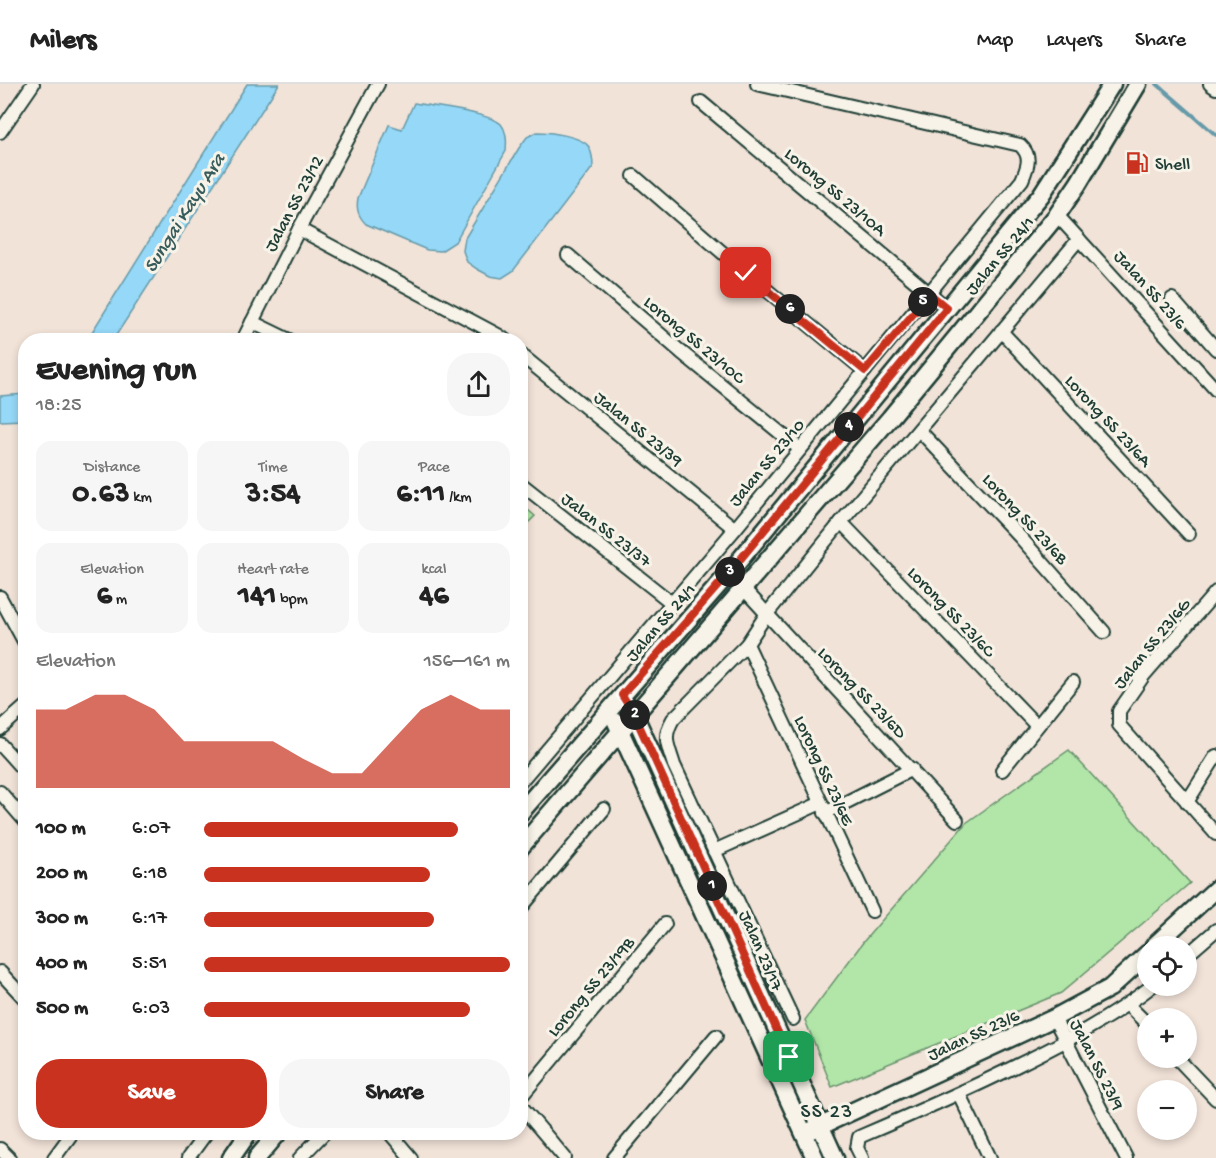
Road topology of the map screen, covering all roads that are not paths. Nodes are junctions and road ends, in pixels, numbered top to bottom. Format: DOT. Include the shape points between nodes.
graph roads {
  1 [pos="33,84"];
  2 [pos="378,84"];
  3 [pos="757,84"];
  4 [pos="1112,84"];
  5 [pos="1210,84"];
  6 [pos="1216,88"];
  7 [pos="1135,89"];
  8 [pos="701,102"];
  9 [pos="0,132"];
  10 [pos="634,176"];
  11 [pos="1057,215"];
  12 [pos="299,229"];
  13 [pos="1079,239"];
  14 [pos="568,255"];
  15 [pos="930,294"];
  16 [pos="1172,299"];
  17 [pos="947,308"];
  18 [pos="252,322"];
  19 [pos="1001,331"];
  20 [pos="246,333"];
  21 [pos="275,333"];
  22 [pos="494,333"];
  23 [pos="1216,349"];
  24 [pos="528,361"];
  25 [pos="865,371"];
  26 [pos="1216,390"];
  27 [pos="919,430"];
  28 [pos="800,450"];
  29 [pos="528,489"];
  30 [pos="841,522"];
  31 [pos="735,529"];
  32 [pos="1189,534"];
  33 [pos="742,588"];
  34 [pos="1216,592"];
  35 [pos="0,597"];
  36 [pos="672,603"];
  37 [pos="3,610"];
  38 [pos="766,615"];
  39 [pos="1104,632"];
  40 [pos="18,633"];
  41 [pos="747,644"];
  42 [pos="1073,682"];
  43 [pos="622,695"];
  44 [pos="609,710"];
  45 [pos="18,713"];
  46 [pos="634,714"];
  47 [pos="1037,726"];
  48 [pos="0,729"];
  49 [pos="621,730"];
  50 [pos="0,744"];
  51 [pos="1216,756"];
  52 [pos="18,764"];
  53 [pos="912,769"];
  54 [pos="1002,770"];
  55 [pos="528,773"];
  56 [pos="0,792"];
  57 [pos="1187,802"];
  58 [pos="528,804"];
  59 [pos="823,808"];
  60 [pos="604,809"];
  61 [pos="18,813"];
  62 [pos="957,820"];
  63 [pos="1216,834"];
  64 [pos="528,839"];
  65 [pos="714,851"];
  66 [pos="1216,888"];
  67 [pos="528,899"];
  68 [pos="872,911"];
  69 [pos="665,924"];
  70 [pos="1216,930"];
  71 [pos="1165,936"];
  72 [pos="1197,946"];
  73 [pos="1137,963"];
  74 [pos="0,972"];
  75 [pos="18,991"];
  76 [pos="1139,996"];
  77 [pos="1128,1005"];
  78 [pos="1137,1014"];
  79 [pos="1054,1018"];
  80 [pos="793,1019"];
  81 [pos="716,1036"];
  82 [pos="1067,1041"];
  83 [pos="1187,1068"];
  84 [pos="528,1088"];
  85 [pos="959,1094"];
  86 [pos="1216,1099"];
  87 [pos="528,1114"];
  88 [pos="820,1125"];
  89 [pos="804,1134"];
  90 [pos="67,1140"];
  91 [pos="201,1140"];
  92 [pos="243,1140"];
  93 [pos="272,1140"];
  94 [pos="317,1140"];
  95 [pos="396,1140"];
  96 [pos="0,1149"];
  97 [pos="9,1158"];
  98 [pos="54,1158"];
  99 [pos="188,1158"];
  100 [pos="231,1158"];
  101 [pos="257,1158"];
  102 [pos="300,1158"];
  103 [pos="411,1158"];
  104 [pos="565,1158"];
  105 [pos="614,1158"];
  106 [pos="816,1158"];
  107 [pos="835,1158"];
  108 [pos="862,1158"];
  109 [pos="990,1158"];
  110 [pos="1126,1158"];
  1 -- 9 [label="street"];
  2 -- 12 [label="street, Jalan SS 23/12"];
  3 -- 15 [label="street, Jalan SS 23/10" via="1020,145 1026,150 1029,158 1022,180"];
  4 -- 17 [label="main road, Jalan SS 24/1" via="1041,195"];
  5 -- 6 [label="street"];
  7 -- 11 [label="main road, Jalan SS 24/1"];
  8 -- 15 [label="street, Lorong SS 23/10A"];
  10 -- 25 [label="street"];
  11 -- 13 [label="street, Jalan SS 23/6"];
  11 -- 33 [label="main road, Jalan SS 24/1" via="890,418"];
  12 -- 18 [label="street, Jalan SS 23/12"];
  12 -- 22 [label="street"];
  13 -- 19 [label="street"];
  13 -- 26 [label="street, Jalan SS 23/6"];
  14 -- 28 [label="street, Lorong SS 23/10C"];
  15 -- 17 [label="street, Lorong SS 23/10A"];
  15 -- 25 [label="street, Jalan SS 23/10"];
  16 -- 23 [label="street"];
  17 -- 43 [label="main road, Jalan SS 24/1" via="729,573"];
  18 -- 20 [label="street, Jalan SS 23/12"];
  18 -- 21 [label="street"];
  19 -- 27 [label="street"];
  19 -- 32 [label="street, Lorong SS 23/6A"];
  24 -- 31 [label="street, Jalan SS 23/39"];
  25 -- 28 [label="street, Jalan SS 23/10"];
  27 -- 30 [label="street"];
  27 -- 39 [label="street, Lorong SS 23/6B"];
  28 -- 31 [label="street, Jalan SS 23/10"];
  29 -- 36 [label="street, Jalan SS 23/37"];
  30 -- 38 [label="street"];
  30 -- 47 [label="street, Lorong SS 23/6C"];
  31 -- 36 [label="street, Jalan SS 23/10"];
  33 -- 38 [label="street, Lorong SS 23/6D"];
  33 -- 46 [label="main road, Jalan SS 24/1"];
  34 -- 57 [label="street, Jalan SS 23/6G" via="1144,675 1119,711 1119,725"];
  35 -- 37 [label="street"];
  36 -- 55 [label="street, Jalan SS 23/10"];
  37 -- 40 [label="street"];
  38 -- 41 [label="street"];
  38 -- 53 [label="street, Lorong SS 23/6D"];
  41 -- 59 [label="street, Lorong SS 23/6E"];
  41 -- 65 [label="street" via="673,719 665,739"];
  42 -- 47 [label="street"];
  43 -- 44 [label="main road, Jalan SS 24/1"];
  43 -- 46 [label="main road, Jalan 23/17"];
  44 -- 49 [label="main road, Jalan 23/17"];
  44 -- 58 [label="main road, Jalan SS 24/1"];
  45 -- 48 [label="street"];
  46 -- 49 [label="main road, Jalan SS 24/1"];
  46 -- 88 [label="main road, Jalan 23/17"];
  47 -- 54 [label="street"];
  49 -- 64 [label="main road, Jalan SS 24/1"];
  49 -- 89 [label="main road, Jalan 23/17"];
  50 -- 52 [label="street"];
  51 -- 57 [label="street"];
  53 -- 59 [label="street"];
  53 -- 62 [label="street, Lorong SS 23/6D"];
  56 -- 61 [label="street"];
  57 -- 63 [label="street, Jalan SS 23/6G"];
  59 -- 65 [label="street"];
  59 -- 68 [label="street, Lorong SS 23/6E"];
  60 -- 67 [label="street"];
  65 -- 80 [label="street"];
  66 -- 71 [label="main road"];
  69 -- 84 [label="street, Lorong SS 23/19B"];
  70 -- 72 [label="street"];
  73 -- 79 [label="main road, Jalan SS 23/6" via="1110,988"];
  74 -- 75 [label="street"];
  76 -- 77 [label="street"];
  77 -- 78 [label="street"];
  77 -- 82 [label="street"];
  79 -- 82 [label="street, Jalan SS 23/9"];
  79 -- 88 [label="main road, Jalan SS 23/6"];
  81 -- 105 [label="street"];
  82 -- 85 [label="street"];
  82 -- 110 [label="street, Jalan SS 23/9"];
  83 -- 86 [label="street"];
  85 -- 108 [label="street" via="859,1137 857,1148"];
  85 -- 109 [label="street"];
  87 -- 104 [label="street"];
  88 -- 89 [label="main road, Jalan SS 23/6"];
  88 -- 107 [label="main road, Jalan 23/17"];
  89 -- 106 [label="main road, Jalan 23/17"];
  90 -- 98 [label="street"];
  91 -- 99 [label="street"];
  92 -- 100 [label="main road"];
  93 -- 101 [label="main road"];
  94 -- 102 [label="street"];
  95 -- 103 [label="street"];
  96 -- 97 [label="street"];
}
